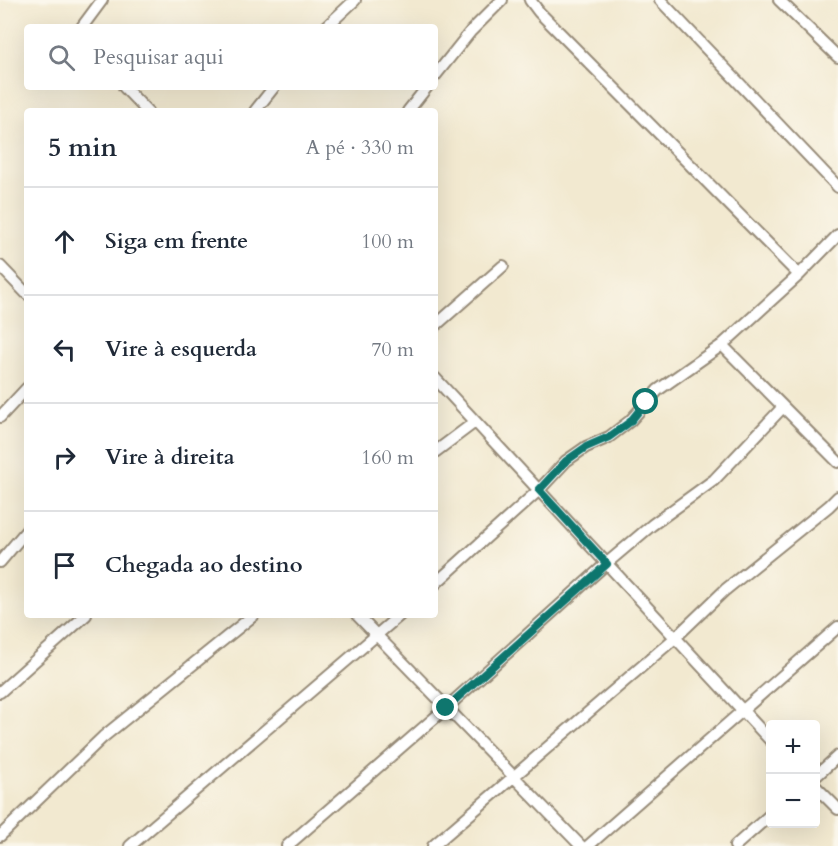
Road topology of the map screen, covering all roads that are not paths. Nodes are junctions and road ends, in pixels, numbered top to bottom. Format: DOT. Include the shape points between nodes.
graph roads {
  1 [pos="102,0"];
  2 [pos="356,0"];
  3 [pos="502,0"];
  4 [pos="530,0"];
  5 [pos="660,0"];
  6 [pos="778,0"];
  7 [pos="84,24"];
  8 [pos="329,24"];
  9 [pos="838,57"];
  10 [pos="438,72"];
  11 [pos="127,90"];
  12 [pos="272,90"];
  13 [pos="425,90"];
  14 [pos="144,108"];
  15 [pos="257,108"];
  16 [pos="410,108"];
  17 [pos="838,187"];
  18 [pos="838,235"];
  19 [pos="503,266"];
  20 [pos="3,274"];
  21 [pos="800,275"];
  22 [pos="24,292"];
  23 [pos="438,323"];
  24 [pos="722,345"];
  25 [pos="438,381"];
  26 [pos="24,391"];
  27 [pos="783,407"];
  28 [pos="0,417"];
  29 [pos="475,422"];
  30 [pos="438,450"];
  31 [pos="838,462"];
  32 [pos="539,490"];
  33 [pos="838,497"];
  34 [pos="24,534"];
  35 [pos="0,562"];
  36 [pos="607,564"];
  37 [pos="438,581"];
  38 [pos="83,618"];
  39 [pos="250,618"];
  40 [pos="360,618"];
  41 [pos="397,618"];
  42 [pos="838,627"];
  43 [pos="378,635"];
  44 [pos="676,637"];
  45 [pos="0,692"];
  46 [pos="446,708"];
  47 [pos="742,710"];
  48 [pos="766,735"];
  49 [pos="838,756"];
  50 [pos="818,774"];
  51 [pos="515,778"];
  52 [pos="820,791"];
  53 [pos="838,809"];
  54 [pos="766,819"];
  55 [pos="0,836"];
  56 [pos="130,846"];
  57 [pos="286,846"];
  58 [pos="433,846"];
  59 [pos="581,846"];
  60 [pos="588,846"];
  61 [pos="735,846"];
  1 -- 7 [label="street"];
  2 -- 8 [label="street"];
  3 -- 10 [label="street"];
  4 -- 21 [label="street"];
  5 -- 17 [label="street"];
  6 -- 9 [label="street"];
  11 -- 14 [label="street"];
  12 -- 15 [label="street"];
  13 -- 16 [label="street"];
  18 -- 21 [label="street"];
  19 -- 23 [label="street"];
  20 -- 22 [label="street"];
  21 -- 24 [label="street"];
  24 -- 27 [label="street"];
  24 -- 32 [label="street" via="658,390 630,422 566,461"];
  25 -- 29 [label="street"];
  26 -- 28 [label="street"];
  27 -- 31 [label="street"];
  27 -- 36 [label="street" via="714,480"];
  29 -- 30 [label="street"];
  29 -- 32 [label="street"];
  32 -- 36 [label="street"];
  32 -- 37 [label="street"];
  33 -- 44 [label="street" via="724,590"];
  34 -- 35 [label="street"];
  36 -- 44 [label="street"];
  36 -- 46 [label="street"];
  38 -- 45 [label="street"];
  39 -- 55 [label="street" via="103,737"];
  40 -- 43 [label="street"];
  41 -- 43 [label="street"];
  42 -- 47 [label="street"];
  43 -- 46 [label="street"];
  43 -- 56 [label="street"];
  44 -- 47 [label="street"];
  44 -- 51 [label="street"];
  46 -- 51 [label="street"];
  46 -- 57 [label="street"];
  47 -- 48 [label="street"];
  47 -- 60 [label="street"];
  49 -- 50 [label="street"];
  51 -- 58 [label="street"];
  51 -- 59 [label="street"];
  52 -- 53 [label="street"];
  54 -- 61 [label="street"];
}
